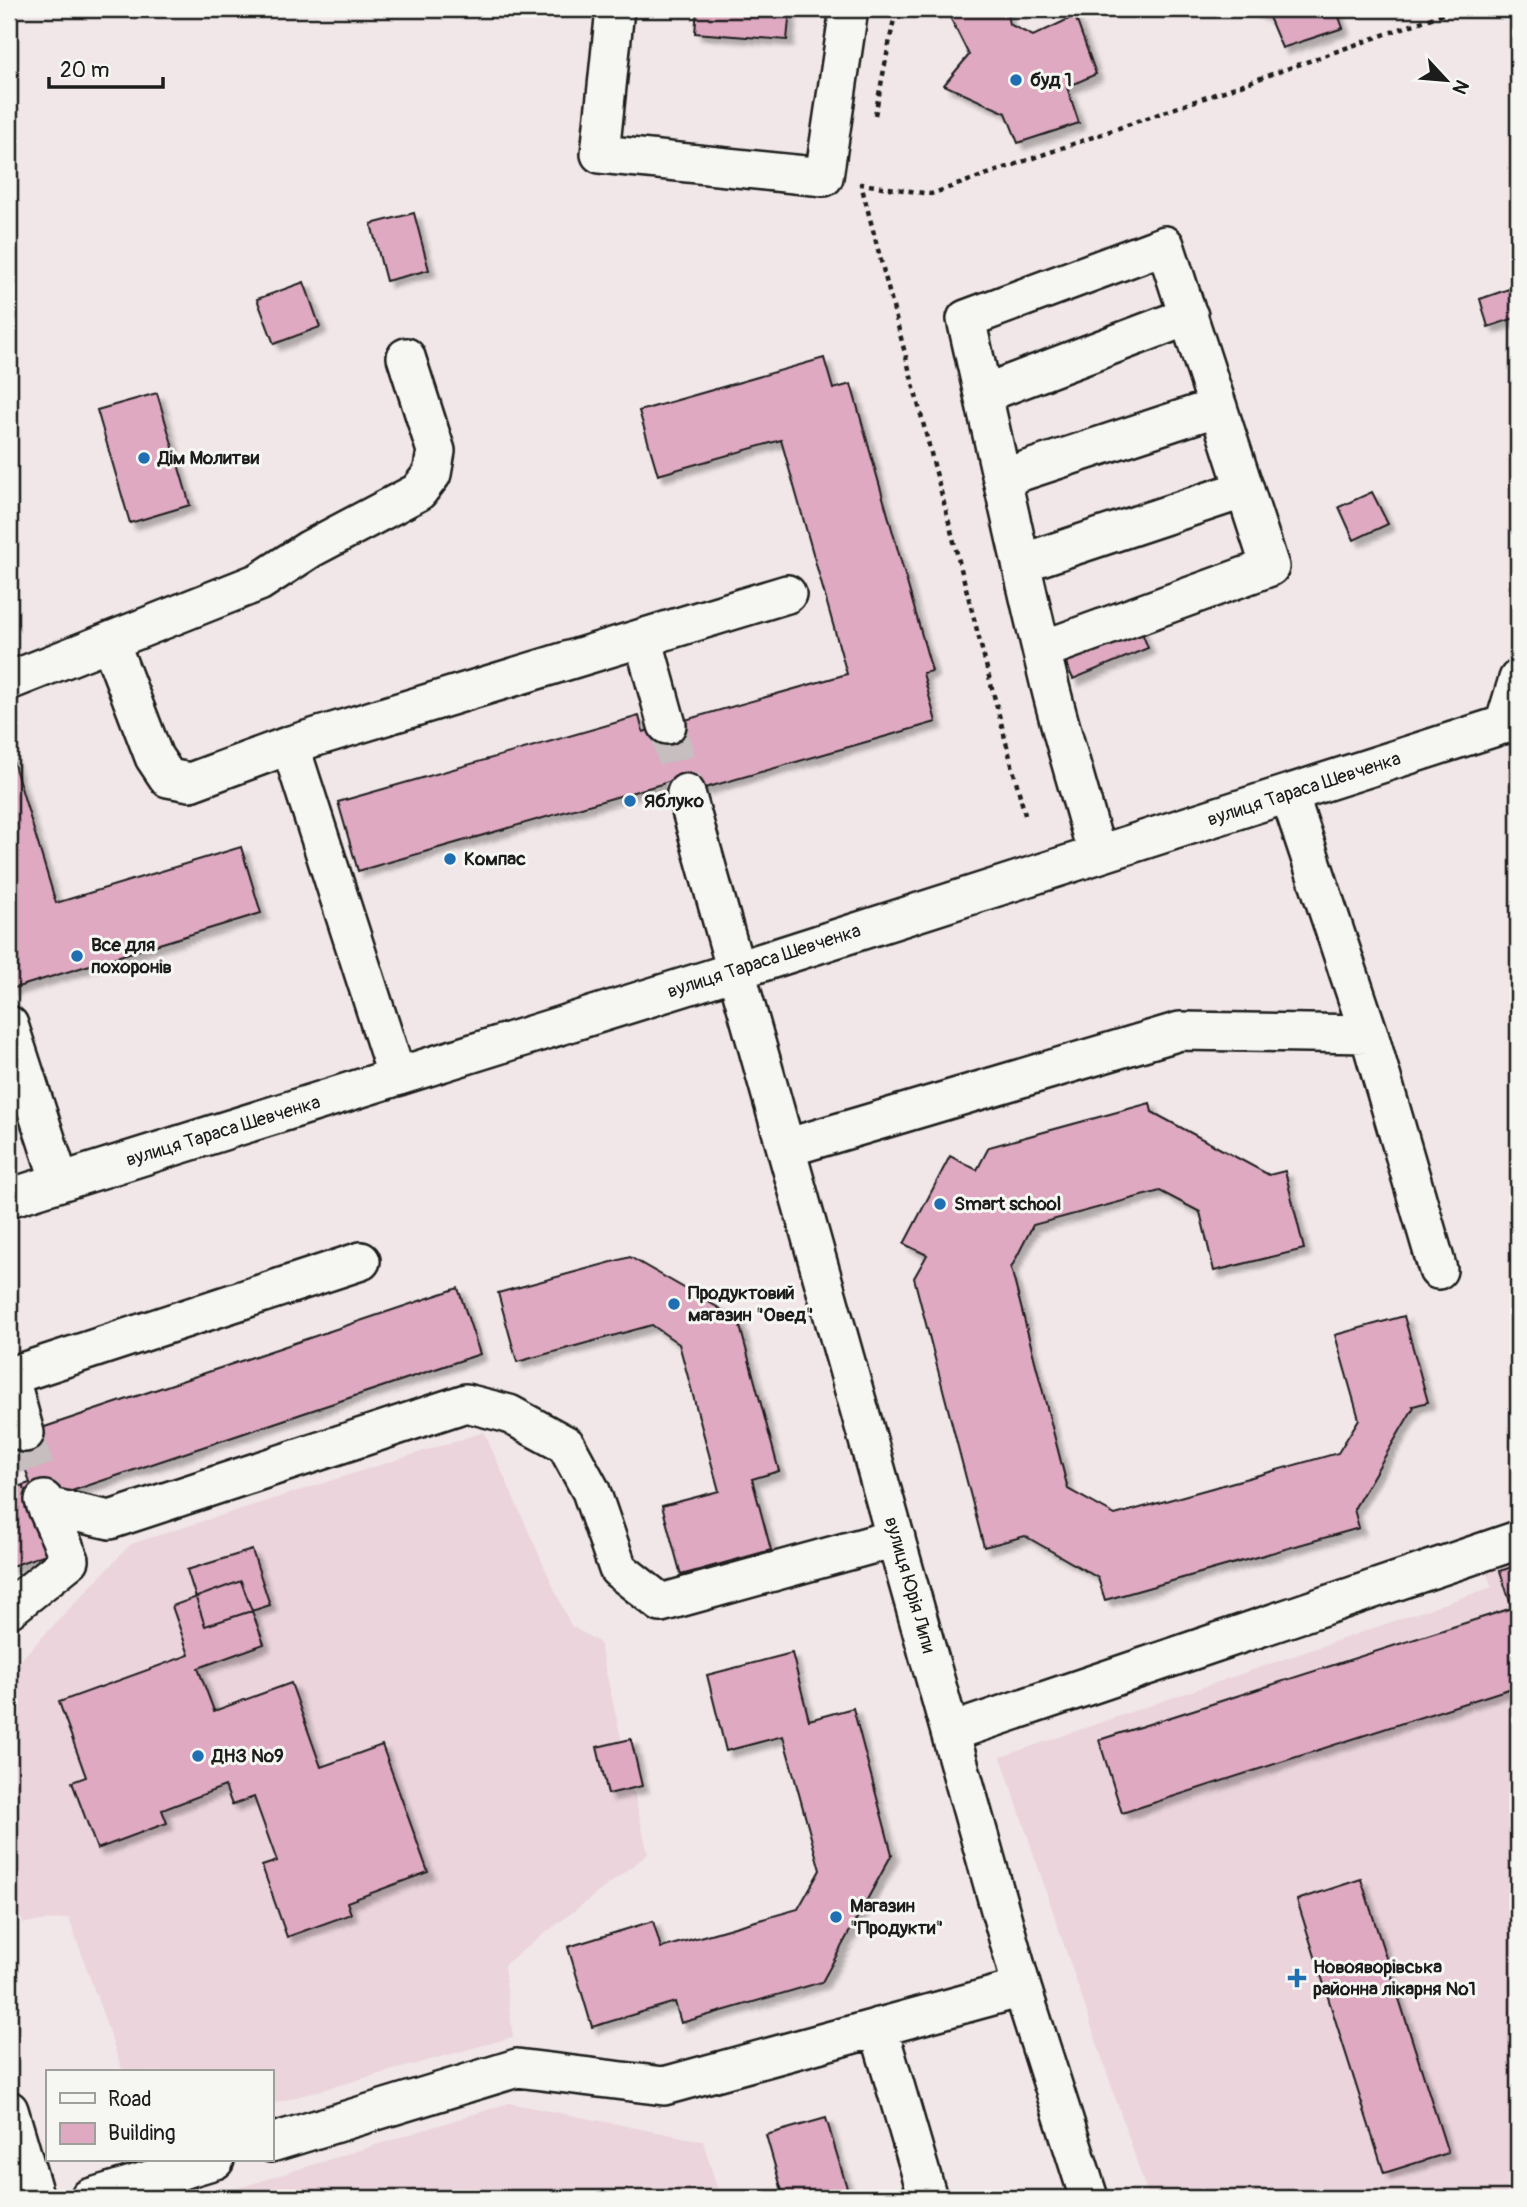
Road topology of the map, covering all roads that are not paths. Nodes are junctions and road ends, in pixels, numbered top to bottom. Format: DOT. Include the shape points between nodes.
graph roads {
  1 [pos="615,9"];
  2 [pos="849,9"];
  3 [pos="1189,316"];
  4 [pos="406,357"];
  5 [pos="983,394"];
  6 [pos="1219,407"];
  7 [pos="1002,478"];
  8 [pos="1245,489"];
  9 [pos="1022,562"];
  10 [pos="787,594"];
  11 [pos="643,638"];
  12 [pos="110,642"];
  13 [pos="1042,650"];
  14 [pos="1518,679"];
  15 [pos="9,681"];
  16 [pos="1511,722"];
  17 [pos="667,725"];
  18 [pos="290,745"];
  19 [pos="686,793"];
  20 [pos="1289,794"];
  21 [pos="1097,855"];
  22 [pos="735,971"];
  23 [pos="9,1025"];
  24 [pos="1370,1034"];
  25 [pos="397,1077"];
  26 [pos="786,1148"];
  27 [pos="60,1182"];
  28 [pos="9,1198"];
  29 [pos="361,1261"];
  30 [pos="1438,1270"];
  31 [pos="9,1375"];
  32 [pos="25,1433"];
  33 [pos="896,1538"];
  34 [pos="1518,1540"];
  35 [pos="9,1609"];
  36 [pos="952,1732"];
  37 [pos="1022,1988"];
  38 [pos="878,2027"];
  39 [pos="9,2109"];
  40 [pos="273,2142"];
  41 [pos="208,2162"];
  42 [pos="35,2198"];
  43 [pos="89,2198"];
  44 [pos="928,2198"];
  45 [pos="1089,2198"];
  1 -- 2 [label="street" via="600,154 824,177"];
  3 -- 5 [label="street"];
  3 -- 5 [label="street" via="1165,245 966,319"];
  3 -- 6 [label="street"];
  4 -- 12 [label="street" via="436,451 432,474 418,492 310,549 259,582"];
  5 -- 7 [label="street"];
  6 -- 7 [label="street"];
  6 -- 8 [label="street"];
  7 -- 9 [label="street"];
  8 -- 9 [label="street"];
  8 -- 13 [label="street" via="1270,567"];
  9 -- 13 [label="street"];
  10 -- 11 [label="street"];
  11 -- 17 [label="street"];
  11 -- 18 [label="street"];
  12 -- 15 [label="street"];
  12 -- 18 [label="street" via="154,757 168,778 190,782"];
  13 -- 21 [label="street"];
  14 -- 16 [label="street"];
  16 -- 20 [label="street, вулиця Тараса Шевченка"];
  18 -- 25 [label="street"];
  19 -- 22 [label="street, вулиця Юрія Липи"];
  20 -- 21 [label="street, вулиця Тараса Шевченка"];
  20 -- 24 [label="street"];
  21 -- 22 [label="street, вулиця Тараса Шевченка"];
  22 -- 25 [label="street, вулиця Тараса Шевченка"];
  22 -- 26 [label="street, вулиця Юрія Липи"];
  23 -- 27 [label="street"];
  24 -- 26 [label="street" via="1180,1031"];
  24 -- 30 [label="street"];
  25 -- 27 [label="street, вулиця Тараса Шевченка"];
  26 -- 33 [label="street, вулиця Юрія Липи"];
  27 -- 28 [label="street, вулиця Тараса Шевченка"];
  29 -- 31 [label="street"];
  31 -- 32 [label="street"];
  33 -- 35 [label="street" via="661,1602 618,1569 591,1491 566,1445 509,1414 466,1403 110,1520 45,1503 70,1560"];
  33 -- 36 [label="street, вулиця Юрія Липи"];
  34 -- 36 [label="street"];
  36 -- 37 [label="street, вулиця Юрія Липи"];
  37 -- 38 [label="street"];
  37 -- 45 [label="street, вулиця Юрія Липи"];
  38 -- 40 [label="street" via="664,2086 517,2068"];
  38 -- 44 [label="street"];
  39 -- 42 [label="street"];
  41 -- 43 [label="street"];
}
